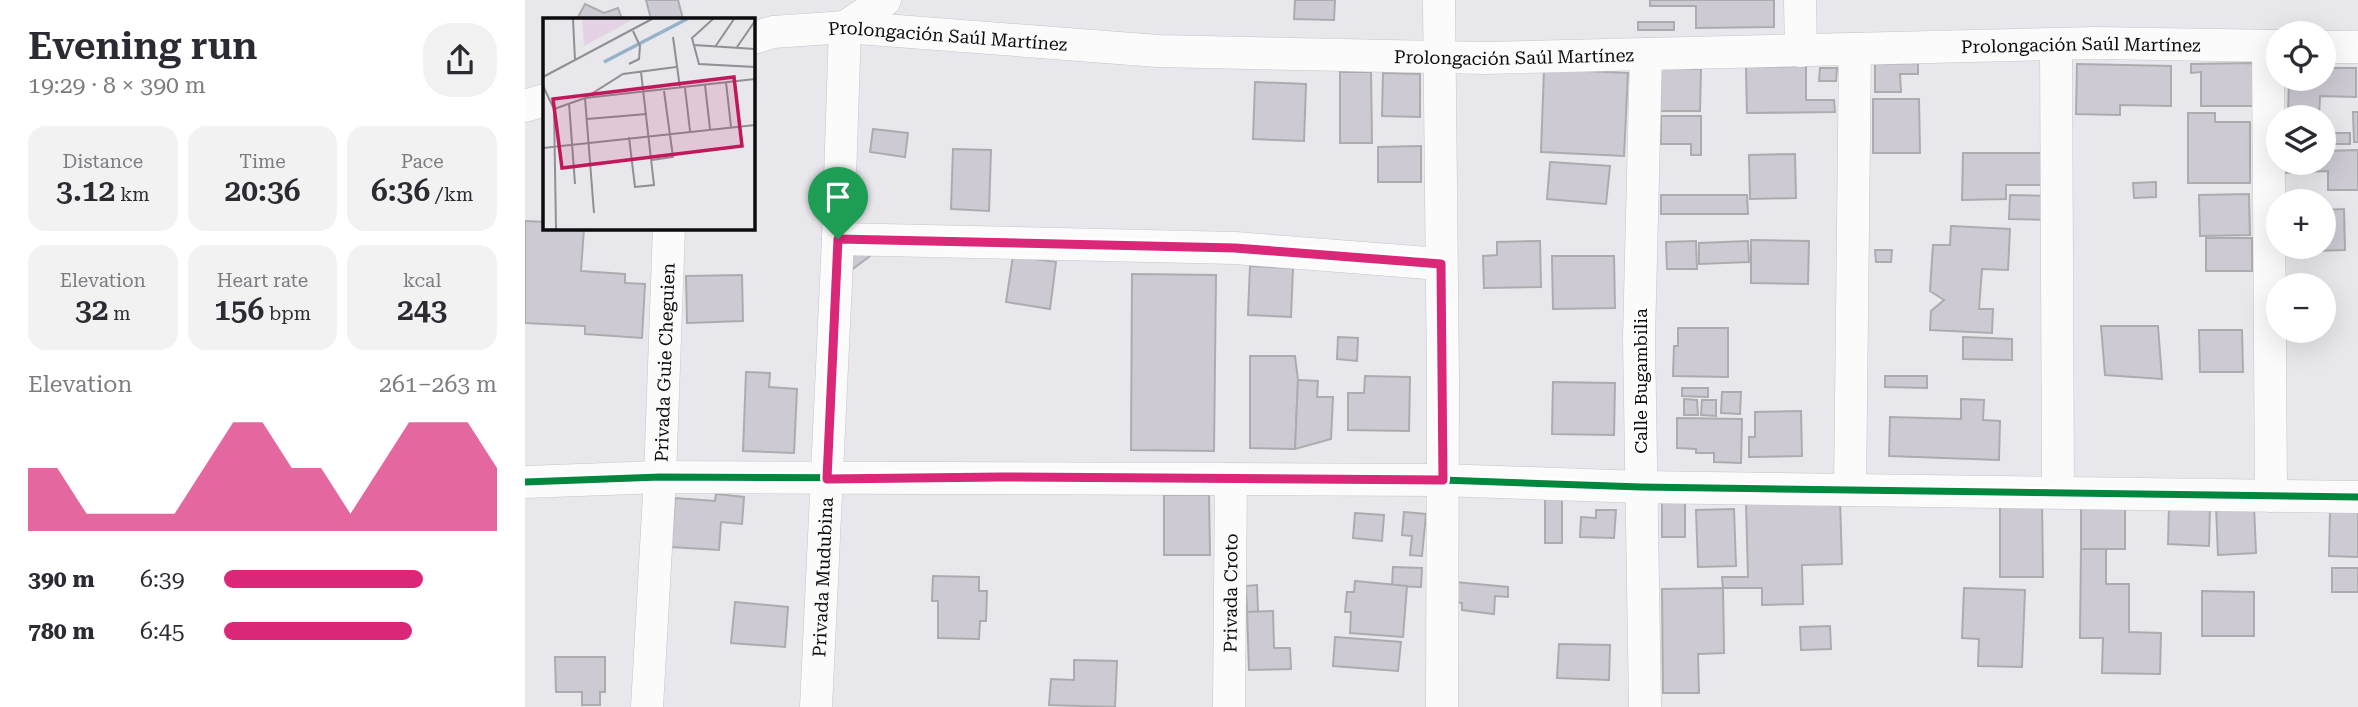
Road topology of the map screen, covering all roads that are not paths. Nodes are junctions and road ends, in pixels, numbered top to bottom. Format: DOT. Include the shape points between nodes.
graph roads {
  1 [pos="885,0"];
  2 [pos="1439,0"];
  3 [pos="1800,0"];
  4 [pos="845,27"];
  5 [pos="754,38"];
  6 [pos="2056,44"];
  7 [pos="2266,46"];
  8 [pos="2336,47"];
  9 [pos="2358,47"];
  10 [pos="1855,50"];
  11 [pos="1801,51"];
  12 [pos="1646,54"];
  13 [pos="1439,57"];
  14 [pos="2273,91"];
  15 [pos="543,100"];
  16 [pos="525,106"];
  17 [pos="669,229"];
  18 [pos="838,239"];
  19 [pos="1441,264"];
  20 [pos="660,477"];
  21 [pos="827,479"];
  22 [pos="1231,479"];
  23 [pos="1443,480"];
  24 [pos="525,482"];
  25 [pos="1641,487"];
  26 [pos="1850,490"];
  27 [pos="2059,492"];
  28 [pos="2271,496"];
  29 [pos="2358,497"];
  30 [pos="647,707"];
  31 [pos="816,707"];
  32 [pos="1229,707"];
  33 [pos="1442,707"];
  34 [pos="1645,707"];
  1 -- 4 [label="street"];
  2 -- 13 [label="street"];
  3 -- 11 [label="street"];
  4 -- 5 [label="street, Prolongación Saúl Martínez"];
  4 -- 13 [label="street, Prolongación Saúl Martínez" via="1158,51"];
  4 -- 18 [label="street, Privada Mudubina"];
  6 -- 7 [label="street, Prolongación Saúl Martínez"];
  6 -- 10 [label="street, Prolongación Saúl Martínez"];
  6 -- 27 [label="street"];
  8 -- 9 [label="street"];
  10 -- 11 [label="street, Prolongación Saúl Martínez"];
  10 -- 26 [label="street"];
  11 -- 12 [label="street, Prolongación Saúl Martínez"];
  12 -- 13 [label="street, Prolongación Saúl Martínez"];
  12 -- 25 [label="street, Calle Bugambilia" via="1639,338"];
  13 -- 19 [label="street"];
  14 -- 28 [label="street"];
  15 -- 16 [label="street"];
  17 -- 20 [label="street, Privada Guie Cheguien"];
  18 -- 19 [label="street" via="1235,248"];
  18 -- 21 [label="street, Privada Mudubina"];
  19 -- 23 [label="street"];
  20 -- 21 [label="street"];
  20 -- 24 [label="street"];
  20 -- 30 [label="street, Privada Guie Cheguien"];
  21 -- 22 [label="street"];
  21 -- 31 [label="street, Privada Mudubina"];
  22 -- 23 [label="street"];
  22 -- 32 [label="street, Privada Croto"];
  23 -- 25 [label="street"];
  23 -- 33 [label="street"];
  25 -- 26 [label="street"];
  25 -- 34 [label="street, Calle Bugambilia"];
  26 -- 27 [label="street"];
  27 -- 28 [label="street"];
  28 -- 29 [label="street"];
}
